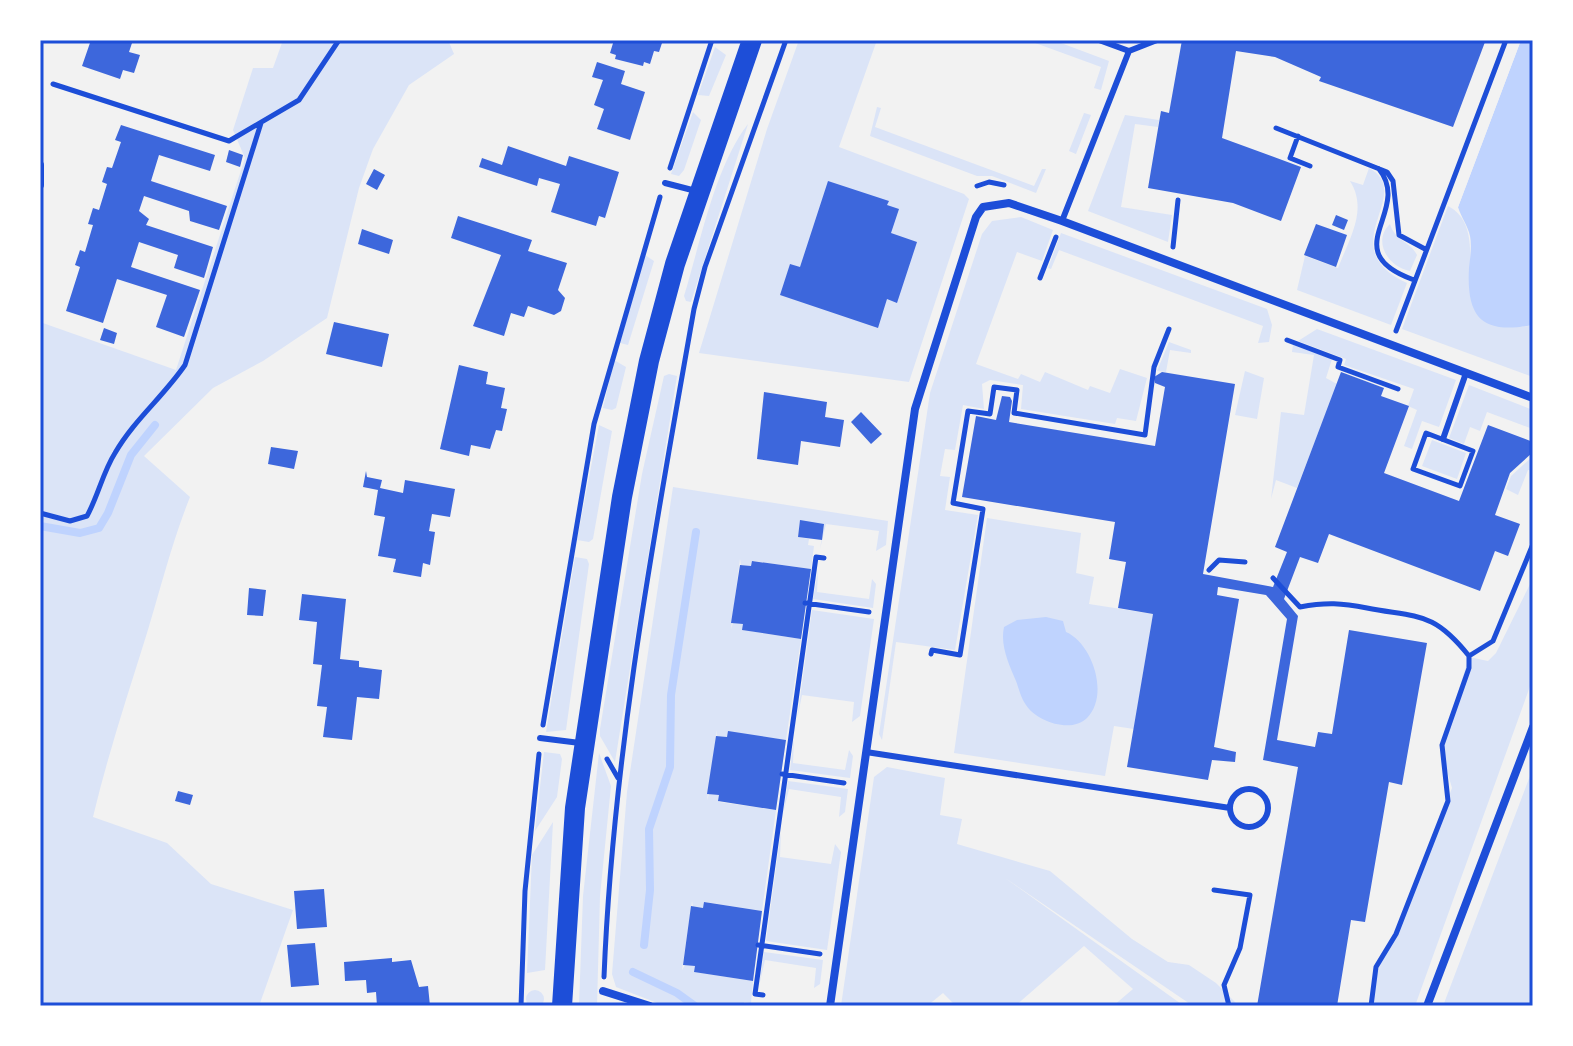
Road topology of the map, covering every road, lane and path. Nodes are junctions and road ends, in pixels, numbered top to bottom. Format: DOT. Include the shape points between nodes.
graph roads {
  1 [pos="339,40"];
  2 [pos="712,40"];
  3 [pos="786,40"];
  4 [pos="1099,40"];
  5 [pos="1157,40"];
  6 [pos="1506,40"];
  7 [pos="751,41"];
  8 [pos="1129,51"];
  9 [pos="53,84"];
  10 [pos="261,123"];
  11 [pos="1276,128"];
  12 [pos="1298,136"];
  13 [pos="40,165"];
  14 [pos="1376,165"];
  15 [pos="1310,166"];
  16 [pos="665,183"];
  17 [pos="40,185"];
  18 [pos="699,191"];
  19 [pos="1178,200"];
  20 [pos="1062,221"];
  21 [pos="1425,249"];
  22 [pos="1171,262"];
  23 [pos="1040,278"];
  24 [pos="1414,280"];
  25 [pos="1169,329"];
  26 [pos="1287,340"];
  27 [pos="1391,344"];
  28 [pos="1466,373"];
  29 [pos="1398,389"];
  30 [pos="1533,398"];
  31 [pos="1443,439"];
  32 [pos="40,513"];
  33 [pos="1533,544"];
  34 [pos="824,558"];
  35 [pos="1245,562"];
  36 [pos="1209,570"];
  37 [pos="1273,578"];
  38 [pos="807,604"];
  39 [pos="886,615"];
  40 [pos="931,654"];
  41 [pos="1469,656"];
  42 [pos="1533,727"];
  43 [pos="540,738"];
  44 [pos="584,743"];
  45 [pos="866,752"];
  46 [pos="784,774"];
  47 [pos="861,785"];
  48 [pos="1230,808"];
  49 [pos="1214,890"];
  50 [pos="760,945"];
  51 [pos="837,956"];
  52 [pos="603,991"];
  53 [pos="763,995"];
  54 [pos="521,1006"];
  55 [pos="562,1006"];
  56 [pos="650,1006"];
  57 [pos="830,1006"];
  58 [pos="1229,1006"];
  59 [pos="1371,1006"];
  60 [pos="1427,1006"];
  1 -- 10 [label="path" via="299,100"];
  2 -- 16 [label="path"];
  3 -- 52 [label="path" via="694,309 618,779"];
  4 -- 8 [label="lane"];
  5 -- 8 [label="lane"];
  6 -- 21 [label="path"];
  7 -- 18 [label="main road"];
  8 -- 20 [label="lane"];
  9 -- 10 [label="path" via="229,141"];
  10 -- 32 [label="path" via="185,365 113,456 87,516 70,521"];
  11 -- 12 [label="path"];
  12 -- 14 [label="path"];
  12 -- 15 [label="path" via="1290,158"];
  13 -- 17 [label="street"];
  14 -- 21 [label="path" via="1393,181 1399,235"];
  14 -- 24 [label="path" via="1389,195 1377,253 1390,270"];
  16 -- 18 [label="lane"];
  16 -- 43 [label="path" via="597,410"];
  18 -- 44 [label="main road" via="649,361"];
  19 -- 22 [label="path"];
  20 -- 22 [label="street"];
  20 -- 23 [label="path"];
  20 -- 39 [label="street" via="1009,203 983,207 976,217 915,409"];
  21 -- 24 [label="path"];
  22 -- 27 [label="street"];
  24 -- 27 [label="path"];
  25 -- 40 [label="path" via="1154,367 1145,435 1014,413 1017,390 994,387 990,414 968,411 953,503 983,509 960,655 932,650"];
  26 -- 29 [label="path" via="1340,360 1338,367"];
  27 -- 28 [label="street"];
  28 -- 30 [label="street"];
  28 -- 31 [label="lane"];
  31 -- 31 [label="path" via="1426,433 1413,469 1460,486 1473,451"];
  33 -- 41 [label="path" via="1493,641"];
  34 -- 38 [label="path" via="816,557"];
  35 -- 36 [label="path" via="1219,560"];
  37 -- 41 [label="path" via="1300,607 1346,602 1432,620"];
  38 -- 39 [label="path"];
  38 -- 46 [label="path" via="795,729"];
  39 -- 45 [label="street"];
  41 -- 59 [label="path" via="1442,745 1448,801 1396,934 1376,967"];
  42 -- 60 [label="street"];
  43 -- 44 [label="lane"];
  43 -- 54 [label="path" via="525,891"];
  44 -- 55 [label="main road" via="572,836"];
  45 -- 47 [label="street"];
  45 -- 48 [label="lane"];
  46 -- 47 [label="path"];
  46 -- 50 [label="path"];
  47 -- 51 [label="street"];
  48 -- 48 [label="lane" via="1235,822 1249,827 1263,822 1268,809 1264,795 1250,789 1236,794"];
  49 -- 58 [label="path" via="1250,895 1240,948 1224,985"];
  50 -- 51 [label="path"];
  50 -- 53 [label="path" via="755,994"];
  51 -- 57 [label="street"];
  52 -- 56 [label="street"];
}
